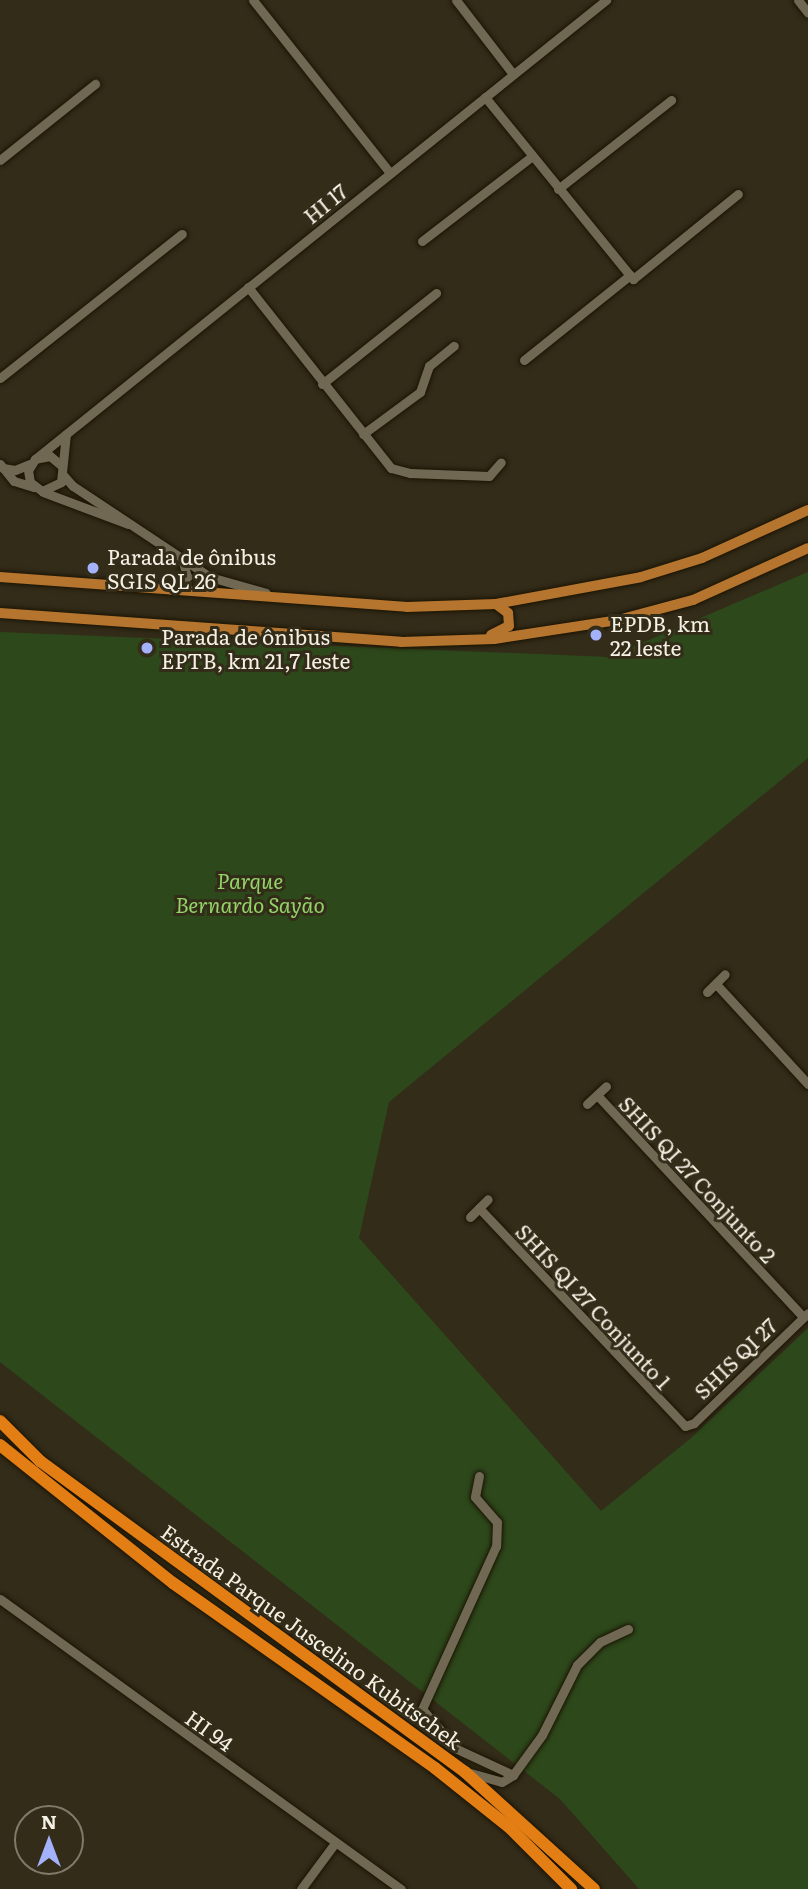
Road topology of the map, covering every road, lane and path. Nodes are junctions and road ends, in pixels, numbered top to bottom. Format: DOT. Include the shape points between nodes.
graph roads {
  1 [pos="253,0"];
  2 [pos="456,0"];
  3 [pos="606,0"];
  4 [pos="799,0"];
  5 [pos="808,13"];
  6 [pos="513,74"];
  7 [pos="95,85"];
  8 [pos="485,97"];
  9 [pos="671,100"];
  10 [pos="531,157"];
  11 [pos="0,160"];
  12 [pos="390,173"];
  13 [pos="558,189"];
  14 [pos="738,194"];
  15 [pos="182,234"];
  16 [pos="422,241"];
  17 [pos="632,277"];
  18 [pos="248,287"];
  19 [pos="436,293"];
  20 [pos="454,346"];
  21 [pos="524,360"];
  22 [pos="0,378"];
  23 [pos="322,384"];
  24 [pos="66,434"];
  25 [pos="363,434"];
  26 [pos="32,462"];
  27 [pos="501,462"];
  28 [pos="2,466"];
  29 [pos="62,470"];
  30 [pos="38,489"];
  31 [pos="808,510"];
  32 [pos="141,528"];
  33 [pos="808,548"];
  34 [pos="179,554"];
  35 [pos="0,577"];
  36 [pos="170,591"];
  37 [pos="309,601"];
  38 [pos="496,604"];
  39 [pos="0,613"];
  40 [pos="461,640"];
  41 [pos="725,974"];
  42 [pos="716,984"];
  43 [pos="707,992"];
  44 [pos="808,1083"];
  45 [pos="606,1086"];
  46 [pos="597,1095"];
  47 [pos="587,1104"];
  48 [pos="488,1199"];
  49 [pos="479,1208"];
  50 [pos="470,1217"];
  51 [pos="806,1315"];
  52 [pos="0,1421"];
  53 [pos="685,1426"];
  54 [pos="0,1445"];
  55 [pos="479,1476"];
  56 [pos="0,1598"];
  57 [pos="628,1629"];
  58 [pos="465,1772"];
  59 [pos="513,1775"];
  60 [pos="335,1843"];
  61 [pos="301,1889"];
  62 [pos="401,1889"];
  63 [pos="571,1889"];
  64 [pos="594,1889"];
  1 -- 12 [label="street"];
  2 -- 6 [label="street"];
  3 -- 6 [label="street, HI 17"];
  4 -- 5 [label="street"];
  6 -- 8 [label="street, HI 17"];
  7 -- 11 [label="street"];
  8 -- 10 [label="street"];
  8 -- 12 [label="street, HI 17"];
  9 -- 13 [label="street"];
  10 -- 13 [label="street"];
  10 -- 16 [label="street"];
  12 -- 18 [label="street, HI 17"];
  13 -- 17 [label="street"];
  14 -- 17 [label="street"];
  15 -- 22 [label="street"];
  17 -- 21 [label="street"];
  18 -- 23 [label="street"];
  18 -- 24 [label="street, HI 17"];
  19 -- 23 [label="street"];
  20 -- 25 [label="street" via="429,366 419,392"];
  23 -- 25 [label="street"];
  24 -- 26 [label="street, HI 17"];
  24 -- 29 [label="street"];
  25 -- 27 [label="street" via="391,468 410,473 489,476"];
  26 -- 28 [label="street" via="15,470"];
  26 -- 29 [label="street" via="50,456"];
  26 -- 30 [label="street" via="28,476"];
  28 -- 30 [label="street" via="14,481"];
  29 -- 30 [label="street" via="56,488"];
  29 -- 32 [label="street" via="83,493"];
  30 -- 32 [label="street"];
  31 -- 38 [label="main road" via="702,558 641,577"];
  32 -- 34 [label="street"];
  33 -- 40 [label="main road" via="693,600 618,620 528,636"];
  34 -- 36 [label="street" via="187,577"];
  34 -- 37 [label="street" via="227,584"];
  35 -- 36 [label="main road"];
  36 -- 37 [label="main road"];
  37 -- 38 [label="main road" via="407,607"];
  38 -- 40 [label="main road" via="510,619 505,631"];
  39 -- 40 [label="main road" via="401,642"];
  41 -- 42 [label="street"];
  42 -- 43 [label="street"];
  42 -- 44 [label="street"];
  45 -- 46 [label="street"];
  46 -- 47 [label="street"];
  46 -- 51 [label="street, SHIS QI 27 Conjunto 2"];
  48 -- 49 [label="street"];
  49 -- 50 [label="street"];
  49 -- 53 [label="street, SHIS QI 27 Conjunto 1"];
  51 -- 53 [label="street, SHIS QI 27" via="694,1423"];
  52 -- 58 [label="highway, Estrada Parque Juscelino Kubitschek" via="40,1461"];
  54 -- 63 [label="highway, Estrada Parque Juscelino Kubitschek" via="173,1583 435,1768 509,1828"];
  55 -- 59 [label="street" via="475,1497 497,1522 496,1546 422,1709 457,1749"];
  56 -- 60 [label="street, HI 94"];
  57 -- 59 [label="street" via="600,1642 577,1665 541,1735"];
  58 -- 59 [label="street" via="502,1782"];
  58 -- 64 [label="highway, Estrada Parque Juscelino Kubitschek"];
  60 -- 61 [label="street"];
  60 -- 62 [label="street, HI 94"];
}
